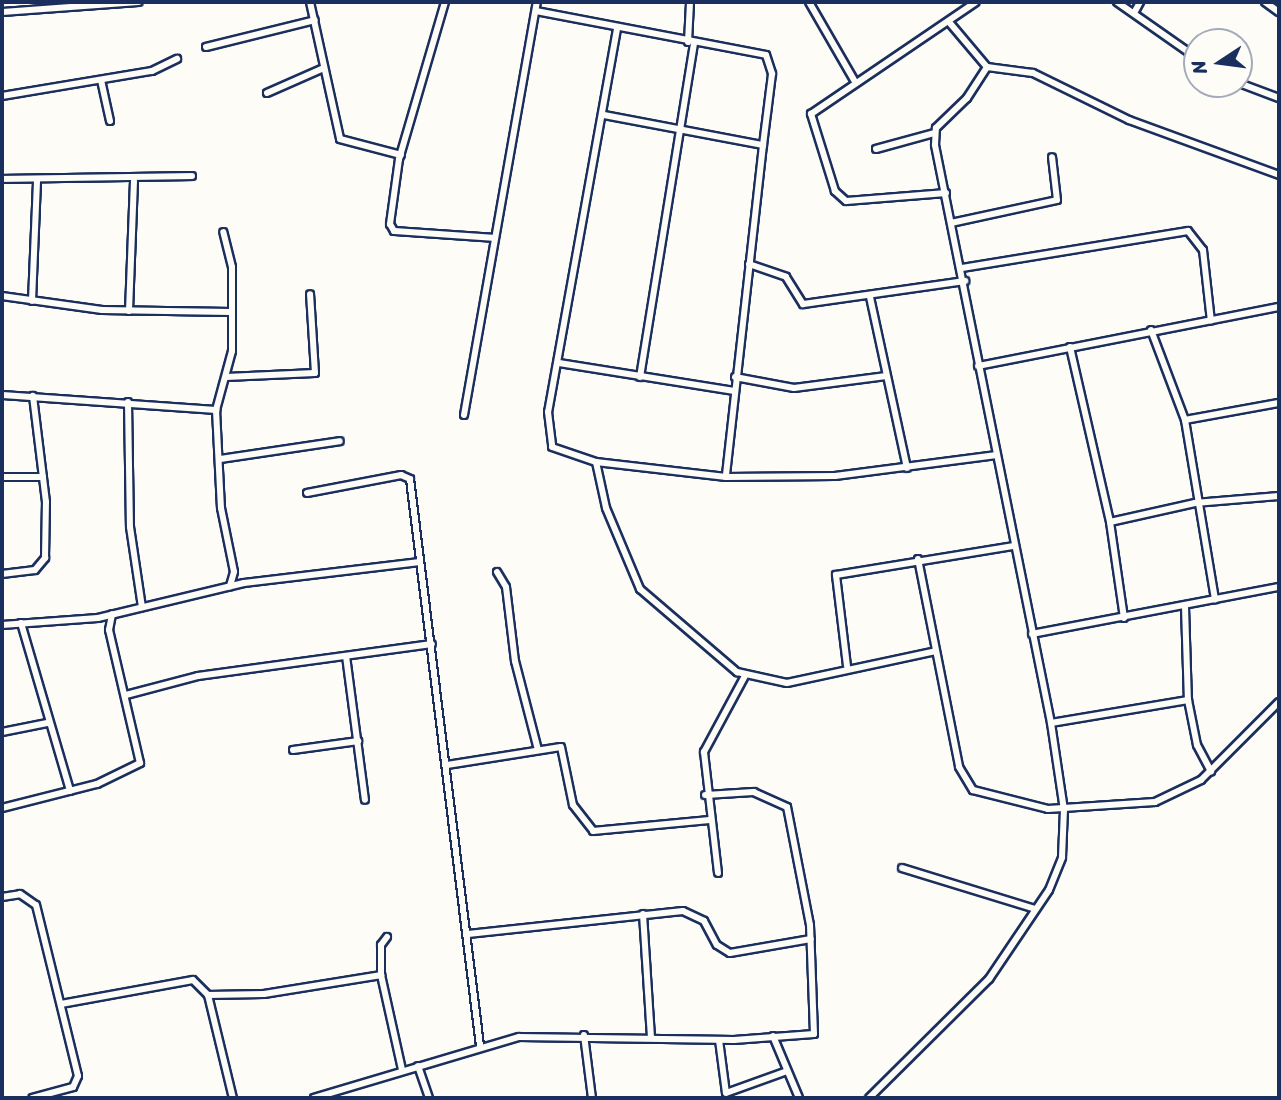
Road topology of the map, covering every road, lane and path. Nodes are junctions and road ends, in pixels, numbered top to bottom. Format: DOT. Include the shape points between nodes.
graph roads {
  1 [pos="139,2"];
  2 [pos="310,2"];
  3 [pos="445,2"];
  4 [pos="537,2"];
  5 [pos="690,2"];
  6 [pos="809,2"];
  7 [pos="976,2"];
  8 [pos="1117,2"];
  9 [pos="1140,2"];
  10 [pos="1265,2"];
  11 [pos="42,4"];
  12 [pos="536,11"];
  13 [pos="2,12"];
  14 [pos="1279,12"];
  15 [pos="1133,13"];
  16 [pos="315,20"];
  17 [pos="949,22"];
  18 [pos="617,29"];
  19 [pos="691,42"];
  20 [pos="206,47"];
  21 [pos="1183,48"];
  22 [pos="177,59"];
  23 [pos="987,67"];
  24 [pos="324,68"];
  25 [pos="102,80"];
  26 [pos="854,80"];
  27 [pos="1253,88"];
  28 [pos="267,93"];
  29 [pos="2,96"];
  30 [pos="1279,98"];
  31 [pos="604,115"];
  32 [pos="110,121"];
  33 [pos="675,132"];
  34 [pos="934,133"];
  35 [pos="763,145"];
  36 [pos="876,149"];
  37 [pos="401,155"];
  38 [pos="1052,157"];
  39 [pos="1279,175"];
  40 [pos="192,176"];
  41 [pos="2,178"];
  42 [pos="37,180"];
  43 [pos="134,181"];
  44 [pos="946,193"];
  45 [pos="951,223"];
  46 [pos="223,232"];
  47 [pos="493,238"];
  48 [pos="749,264"];
  49 [pos="962,268"];
  50 [pos="965,281"];
  51 [pos="310,294"];
  52 [pos="2,296"];
  53 [pos="870,297"];
  54 [pos="32,301"];
  55 [pos="1279,307"];
  56 [pos="130,311"];
  57 [pos="231,312"];
  58 [pos="1211,321"];
  59 [pos="1151,330"];
  60 [pos="1070,348"];
  61 [pos="559,363"];
  62 [pos="978,366"];
  63 [pos="886,376"];
  64 [pos="226,377"];
  65 [pos="640,377"];
  66 [pos="735,377"];
  67 [pos="733,391"];
  68 [pos="2,395"];
  69 [pos="33,396"];
  70 [pos="128,402"];
  71 [pos="1279,403"];
  72 [pos="216,410"];
  73 [pos="464,415"];
  74 [pos="1185,420"];
  75 [pos="340,441"];
  76 [pos="997,455"];
  77 [pos="220,459"];
  78 [pos="596,463"];
  79 [pos="907,468"];
  80 [pos="2,477"];
  81 [pos="43,477"];
  82 [pos="726,477"];
  83 [pos="307,493"];
  84 [pos="1279,496"];
  85 [pos="1195,503"];
  86 [pos="1110,522"];
  87 [pos="1013,546"];
  88 [pos="918,559"];
  89 [pos="420,562"];
  90 [pos="234,572"];
  91 [pos="497,572"];
  92 [pos="2,574"];
  93 [pos="244,583"];
  94 [pos="230,586"];
  95 [pos="1279,587"];
  96 [pos="1216,600"];
  97 [pos="142,607"];
  98 [pos="1185,607"];
  99 [pos="112,614"];
  100 [pos="98,618"];
  101 [pos="1124,618"];
  102 [pos="21,623"];
  103 [pos="2,625"];
  104 [pos="109,630"];
  105 [pos="1032,634"];
  106 [pos="432,644"];
  107 [pos="936,652"];
  108 [pos="346,656"];
  109 [pos="847,666"];
  110 [pos="745,676"];
  111 [pos="125,695"];
  112 [pos="1188,700"];
  113 [pos="1279,702"];
  114 [pos="47,723"];
  115 [pos="1051,723"];
  116 [pos="2,733"];
  117 [pos="358,741"];
  118 [pos="293,750"];
  119 [pos="538,750"];
  120 [pos="447,765"];
  121 [pos="1211,771"];
  122 [pos="70,791"];
  123 [pos="705,795"];
  124 [pos="365,800"];
  125 [pos="2,808"];
  126 [pos="1064,810"];
  127 [pos="709,820"];
  128 [pos="902,868"];
  129 [pos="718,873"];
  130 [pos="2,897"];
  131 [pos="1035,909"];
  132 [pos="643,914"];
  133 [pos="468,934"];
  134 [pos="387,937"];
  135 [pos="811,939"];
  136 [pos="381,975"];
  137 [pos="208,995"];
  138 [pos="61,1004"];
  139 [pos="584,1035"];
  140 [pos="652,1037"];
  141 [pos="773,1037"];
  142 [pos="719,1040"];
  143 [pos="480,1046"];
  144 [pos="418,1066"];
  145 [pos="402,1070"];
  146 [pos="787,1070"];
  147 [pos="32,1098"];
  148 [pos="233,1098"];
  149 [pos="243,1098"];
  150 [pos="314,1098"];
  151 [pos="429,1098"];
  152 [pos="592,1098"];
  153 [pos="799,1098"];
  154 [pos="869,1098"];
  1 -- 11 [label="street"];
  2 -- 16 [label="street"];
  3 -- 37 [label="street"];
  4 -- 12 [label="street"];
  5 -- 19 [label="street"];
  6 -- 26 [label="street"];
  7 -- 17 [label="street"];
  8 -- 15 [label="street"];
  9 -- 15 [label="street"];
  10 -- 14 [label="street"];
  11 -- 13 [label="street"];
  12 -- 18 [label="street"];
  12 -- 47 [label="street"];
  15 -- 21 [label="street"];
  16 -- 20 [label="street"];
  16 -- 24 [label="street"];
  17 -- 23 [label="street"];
  17 -- 26 [label="street"];
  18 -- 19 [label="street"];
  18 -- 31 [label="street"];
  19 -- 33 [label="street"];
  19 -- 35 [label="street" via="754,50 771,63"];
  22 -- 25 [label="street" via="152,71"];
  23 -- 34 [label="street"];
  23 -- 39 [label="street" via="1033,72 1129,120"];
  24 -- 28 [label="street"];
  24 -- 37 [label="street" via="340,139"];
  25 -- 29 [label="street"];
  25 -- 32 [label="street"];
  26 -- 44 [label="street" via="811,114 839,197 864,202"];
  27 -- 30 [label="street"];
  31 -- 33 [label="street"];
  31 -- 61 [label="street"];
  33 -- 35 [label="street"];
  33 -- 65 [label="street"];
  34 -- 36 [label="street"];
  34 -- 44 [label="street"];
  35 -- 48 [label="street"];
  37 -- 47 [label="street" via="391,229"];
  38 -- 45 [label="street" via="1057,200"];
  40 -- 43 [label="street"];
  41 -- 42 [label="street"];
  42 -- 43 [label="street"];
  42 -- 54 [label="street"];
  43 -- 56 [label="street"];
  44 -- 45 [label="street"];
  45 -- 49 [label="street"];
  46 -- 57 [label="street" via="232,267"];
  47 -- 73 [label="street"];
  48 -- 53 [label="street" via="786,277 803,304"];
  48 -- 66 [label="street"];
  49 -- 50 [label="street"];
  49 -- 58 [label="street" via="1188,231 1203,250"];
  50 -- 53 [label="street"];
  50 -- 62 [label="street"];
  51 -- 64 [label="street" via="314,373"];
  52 -- 54 [label="street"];
  53 -- 63 [label="street"];
  54 -- 56 [label="street"];
  55 -- 58 [label="street"];
  56 -- 57 [label="street"];
  57 -- 64 [label="street"];
  58 -- 59 [label="street"];
  59 -- 60 [label="street"];
  59 -- 74 [label="street"];
  60 -- 62 [label="street"];
  60 -- 86 [label="street"];
  61 -- 65 [label="street"];
  61 -- 78 [label="street" via="549,441 559,452"];
  62 -- 76 [label="street"];
  63 -- 66 [label="street" via="794,388"];
  63 -- 79 [label="street"];
  64 -- 72 [label="street"];
  65 -- 67 [label="street"];
  66 -- 67 [label="street"];
  67 -- 82 [label="street"];
  68 -- 69 [label="street"];
  69 -- 70 [label="street"];
  69 -- 81 [label="street"];
  70 -- 72 [label="street"];
  70 -- 97 [label="street" via="130,527"];
  71 -- 74 [label="street"];
  72 -- 77 [label="street"];
  74 -- 85 [label="street"];
  75 -- 77 [label="street"];
  76 -- 79 [label="street"];
  76 -- 87 [label="street"];
  77 -- 90 [label="street" via="221,508"];
  78 -- 82 [label="street"];
  78 -- 110 [label="street" via="606,508 640,589 725,666"];
  79 -- 82 [label="street"];
  80 -- 81 [label="street"];
  81 -- 92 [label="street" via="43,565"];
  83 -- 89 [label="street" via="408,477"];
  84 -- 85 [label="street"];
  85 -- 86 [label="street"];
  85 -- 96 [label="street"];
  86 -- 101 [label="street"];
  87 -- 88 [label="street"];
  87 -- 105 [label="street"];
  88 -- 107 [label="street"];
  88 -- 109 [label="street" via="836,575"];
  89 -- 93 [label="street"];
  89 -- 106 [label="street"];
  90 -- 93 [label="street"];
  90 -- 94 [label="street"];
  91 -- 119 [label="street" via="506,587 515,661"];
  93 -- 94 [label="street"];
  94 -- 97 [label="street"];
  95 -- 96 [label="street"];
  96 -- 98 [label="street"];
  97 -- 99 [label="street"];
  98 -- 101 [label="street"];
  98 -- 112 [label="street"];
  99 -- 100 [label="street"];
  99 -- 104 [label="street"];
  100 -- 102 [label="street"];
  100 -- 104 [label="street"];
  101 -- 105 [label="street"];
  102 -- 103 [label="street"];
  102 -- 114 [label="street"];
  104 -- 111 [label="street"];
  105 -- 115 [label="street"];
  106 -- 108 [label="street"];
  106 -- 120 [label="street"];
  107 -- 109 [label="street"];
  107 -- 126 [label="street" via="965,786"];
  108 -- 111 [label="street" via="198,676"];
  108 -- 117 [label="street"];
  109 -- 110 [label="street" via="787,683"];
  110 -- 123 [label="street" via="706,746"];
  111 -- 122 [label="street" via="140,763"];
  112 -- 115 [label="street"];
  112 -- 121 [label="street" via="1196,745"];
  113 -- 121 [label="street"];
  114 -- 116 [label="street"];
  114 -- 122 [label="street"];
  115 -- 126 [label="street"];
  117 -- 118 [label="street"];
  117 -- 124 [label="street"];
  119 -- 120 [label="street"];
  119 -- 127 [label="street" via="564,751 573,805 593,831"];
  120 -- 133 [label="street"];
  121 -- 126 [label="street" via="1154,802"];
  122 -- 125 [label="street"];
  123 -- 127 [label="street"];
  123 -- 135 [label="street" via="754,792 787,807"];
  126 -- 131 [label="street" via="1058,873"];
  127 -- 129 [label="street"];
  128 -- 131 [label="street"];
  130 -- 138 [label="street" via="20,894 36,905"];
  131 -- 154 [label="street" via="989,979"];
  132 -- 133 [label="street"];
  132 -- 135 [label="street" via="691,912 730,953"];
  132 -- 140 [label="street"];
  133 -- 143 [label="street"];
  134 -- 136 [label="street" via="381,945"];
  135 -- 141 [label="street" via="815,1032"];
  136 -- 137 [label="street" via="264,994"];
  136 -- 145 [label="street"];
  137 -- 138 [label="street" via="188,980"];
  137 -- 148 [label="street"];
  138 -- 147 [label="street" via="76,1085"];
  139 -- 140 [label="street"];
  139 -- 143 [label="street" via="535,1035"];
  139 -- 152 [label="street"];
  140 -- 142 [label="street"];
  141 -- 142 [label="street"];
  141 -- 146 [label="street"];
  142 -- 146 [label="street" via="726,1093"];
  143 -- 144 [label="street"];
  144 -- 145 [label="street"];
  144 -- 151 [label="street"];
  145 -- 150 [label="street"];
  146 -- 153 [label="street"];
  148 -- 149 [label="street"];
}
